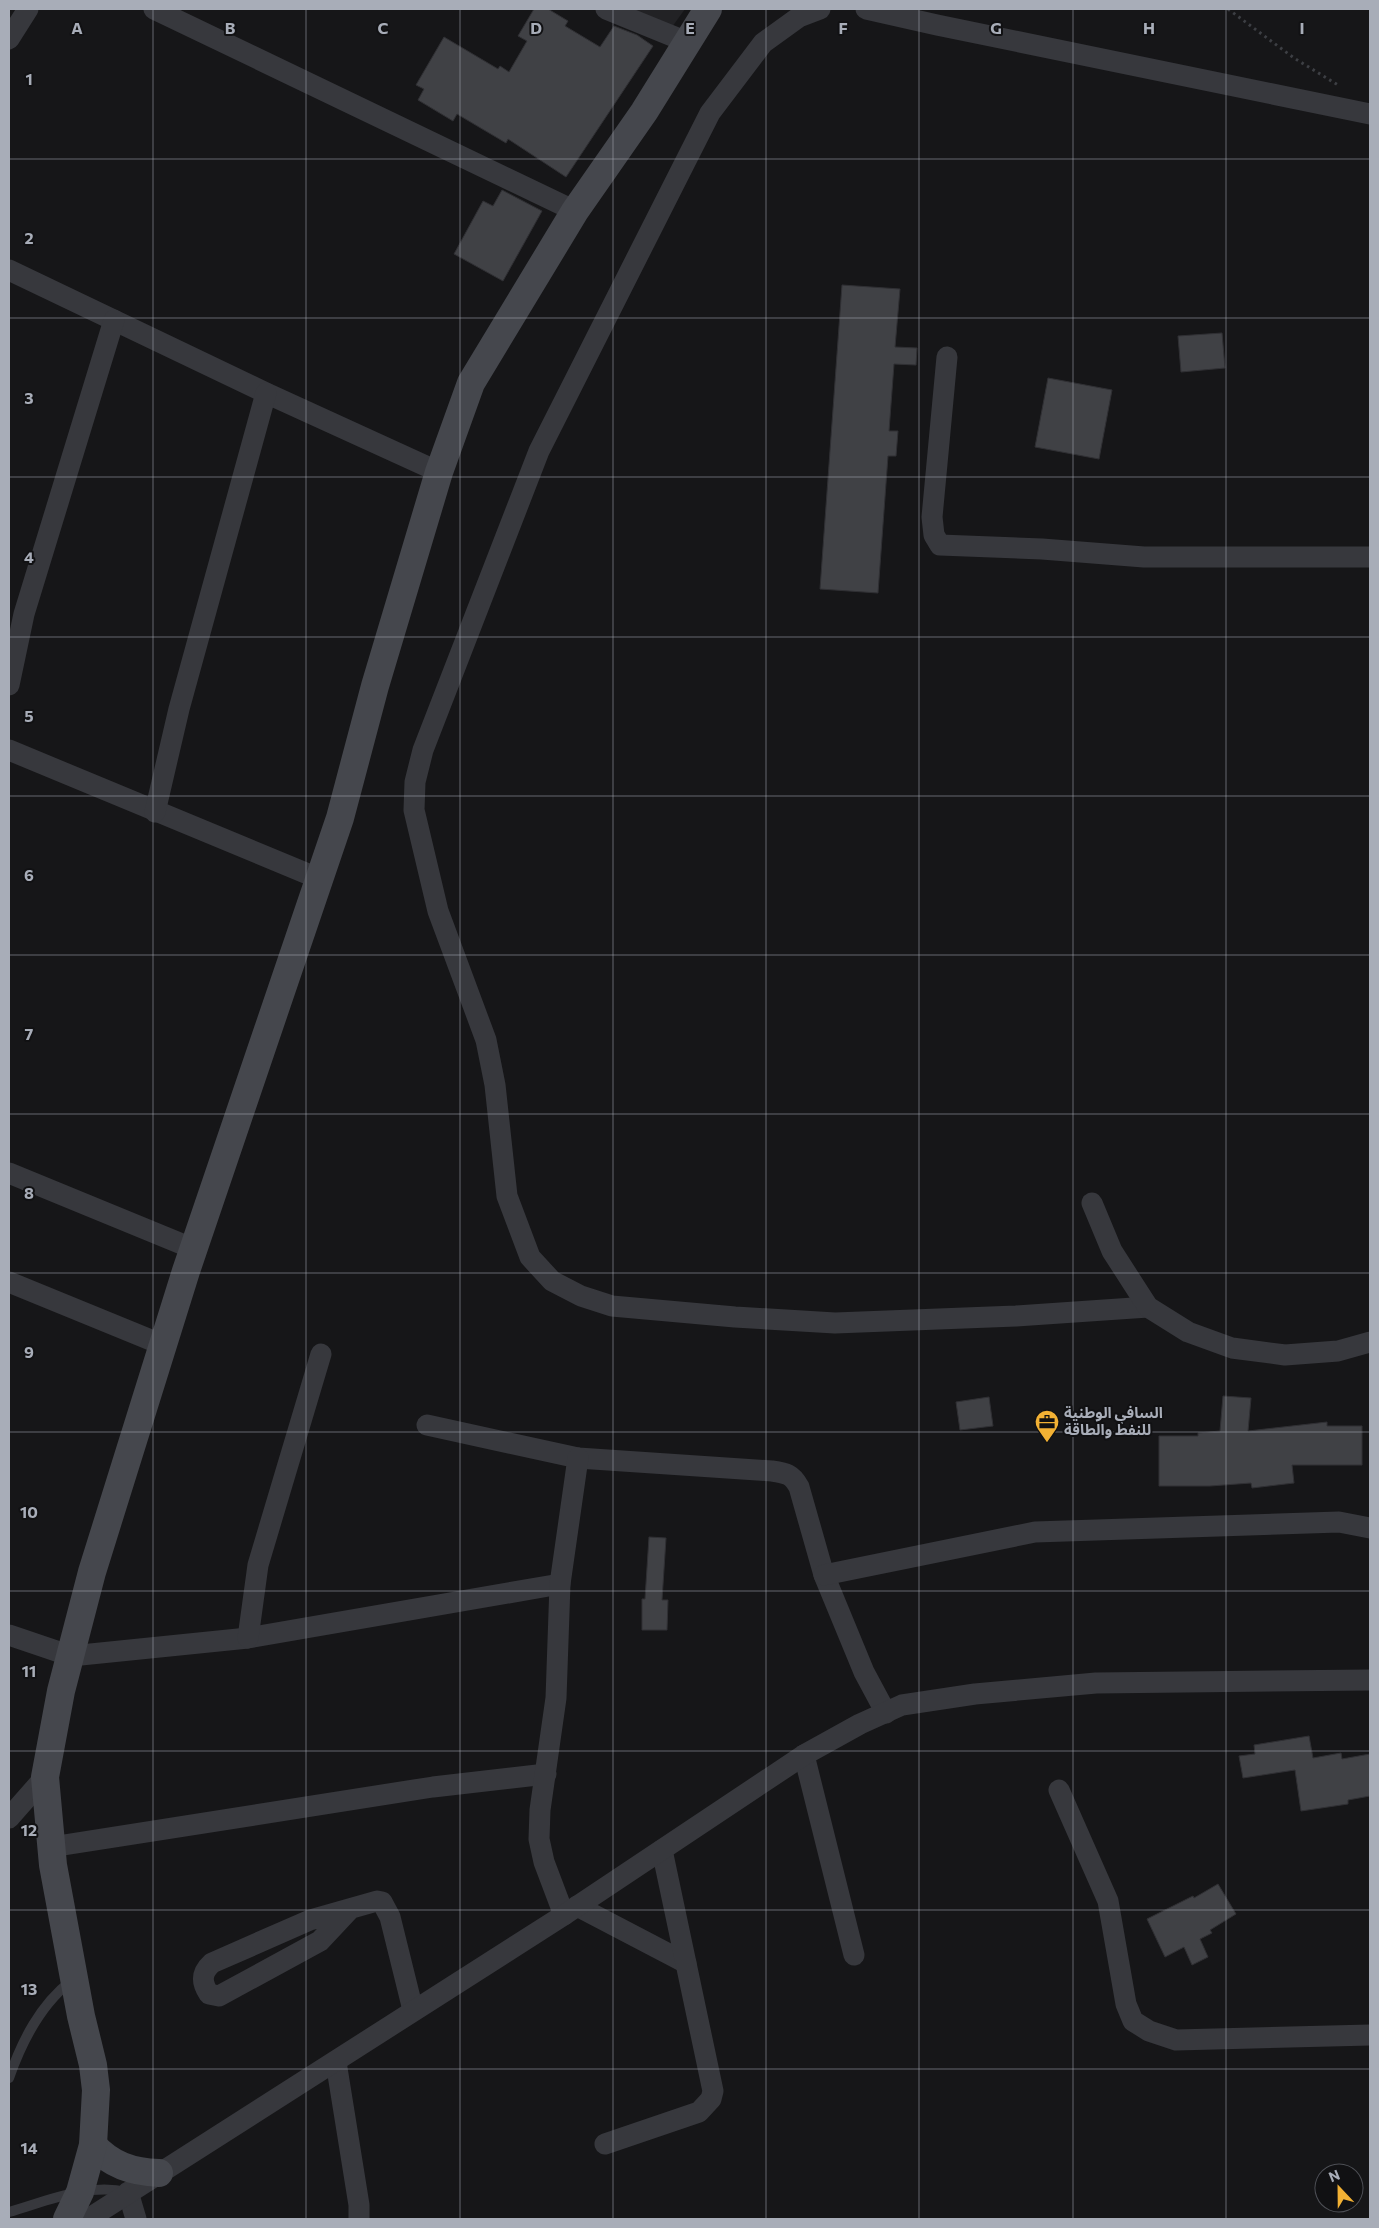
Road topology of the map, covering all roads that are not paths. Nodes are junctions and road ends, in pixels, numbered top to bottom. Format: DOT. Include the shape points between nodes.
graph roads {
  1 [pos="28,9"];
  2 [pos="154,9"];
  3 [pos="606,9"];
  4 [pos="708,9"];
  5 [pos="820,9"];
  6 [pos="866,9"];
  7 [pos="9,39"];
  8 [pos="687,42"];
  9 [pos="1370,114"];
  10 [pos="576,211"];
  11 [pos="9,270"];
  12 [pos="114,320"];
  13 [pos="947,356"];
  14 [pos="266,392"];
  15 [pos="440,472"];
  16 [pos="1370,557"];
  17 [pos="9,685"];
  18 [pos="9,750"];
  19 [pos="155,812"];
  20 [pos="320,879"];
  21 [pos="9,1173"];
  22 [pos="1092,1203"];
  23 [pos="194,1249"];
  24 [pos="9,1282"];
  25 [pos="1148,1306"];
  26 [pos="1370,1342"];
  27 [pos="163,1345"];
  28 [pos="321,1354"];
  29 [pos="426,1426"];
  30 [pos="578,1458"];
  31 [pos="1370,1528"];
  32 [pos="824,1575"];
  33 [pos="560,1584"];
  34 [pos="9,1635"];
  35 [pos="248,1638"];
  36 [pos="71,1656"];
  37 [pos="1370,1680"];
  38 [pos="886,1713"];
  39 [pos="804,1755"];
  40 [pos="546,1774"];
  41 [pos="45,1777"];
  42 [pos="1059,1790"];
  43 [pos="9,1818"];
  44 [pos="51,1847"];
  45 [pos="662,1850"];
  46 [pos="350,1908"];
  47 [pos="571,1911"];
  48 [pos="854,1955"];
  49 [pos="686,1963"];
  50 [pos="74,1979"];
  51 [pos="413,2010"];
  52 [pos="1370,2034"];
  53 [pos="336,2062"];
  54 [pos="9,2078"];
  55 [pos="604,2144"];
  56 [pos="93,2145"];
  57 [pos="159,2173"];
  58 [pos="80,2192"];
  59 [pos="128,2192"];
  60 [pos="9,2212"];
  61 [pos="67,2219"];
  62 [pos="88,2219"];
  63 [pos="136,2219"];
  64 [pos="359,2219"];
  1 -- 7 [label="street"];
  2 -- 10 [label="street"];
  3 -- 8 [label="street"];
  4 -- 8 [label="main road"];
  5 -- 25 [label="street" via="799,17 763,43 710,113 539,452 423,750 415,782 414,810 438,911 486,1040 496,1085 507,1196 530,1257 552,1281 581,1296 612,1306 835,1323 1016,1316"];
  6 -- 9 [label="street"];
  8 -- 10 [label="main road"];
  10 -- 15 [label="main road" via="471,383"];
  11 -- 12 [label="street"];
  12 -- 14 [label="street"];
  12 -- 17 [label="street" via="24,614"];
  13 -- 16 [label="street" via="932,517 934,535 940,545 1144,557"];
  14 -- 15 [label="street"];
  14 -- 19 [label="street"];
  15 -- 20 [label="main road"];
  18 -- 19 [label="street"];
  19 -- 20 [label="street"];
  20 -- 23 [label="main road"];
  21 -- 23 [label="street"];
  22 -- 25 [label="street" via="1112,1251"];
  23 -- 27 [label="main road"];
  24 -- 27 [label="street"];
  25 -- 26 [label="street" via="1188,1332 1232,1348 1285,1355 1338,1351"];
  27 -- 36 [label="main road" via="92,1572"];
  28 -- 35 [label="street" via="258,1565"];
  29 -- 30 [label="street"];
  30 -- 32 [label="street" via="786,1473 799,1487"];
  30 -- 33 [label="street"];
  31 -- 32 [label="street" via="1339,1522 1035,1532"];
  32 -- 38 [label="street" via="864,1672"];
  33 -- 35 [label="street"];
  33 -- 40 [label="street" via="556,1698"];
  34 -- 36 [label="street"];
  35 -- 36 [label="street"];
  36 -- 41 [label="main road"];
  37 -- 38 [label="street" via="1096,1683 975,1694 902,1705"];
  38 -- 39 [label="street"];
  39 -- 45 [label="street"];
  39 -- 48 [label="street"];
  40 -- 44 [label="street" via="433,1787"];
  40 -- 47 [label="street" via="539,1839 544,1862"];
  41 -- 43 [label="street"];
  41 -- 44 [label="main road"];
  42 -- 52 [label="street" via="1108,1901 1126,2004 1132,2021 1176,2040"];
  44 -- 50 [label="main road"];
  45 -- 47 [label="street"];
  45 -- 49 [label="street"];
  46 -- 46 [label="street" via="320,1941 219,1996 209,1994 204,1987 205,1969 212,1963 310,1920"];
  46 -- 51 [label="street" via="377,1901 386,1905"];
  47 -- 49 [label="street"];
  47 -- 51 [label="street"];
  49 -- 55 [label="street" via="713,2091 711,2099 699,2112"];
  50 -- 54 [label="lane" via="47,2003 35,2021"];
  50 -- 56 [label="main road" via="96,2090"];
  51 -- 53 [label="street"];
  53 -- 57 [label="street"];
  53 -- 64 [label="street"];
  56 -- 57 [label="main road" via="101,2154 123,2167"];
  56 -- 58 [label="main road"];
  57 -- 59 [label="street"];
  58 -- 59 [label="lane" via="112,2189"];
  58 -- 60 [label="lane"];
  58 -- 61 [label="main road"];
  59 -- 62 [label="street"];
  59 -- 63 [label="street"];
}
